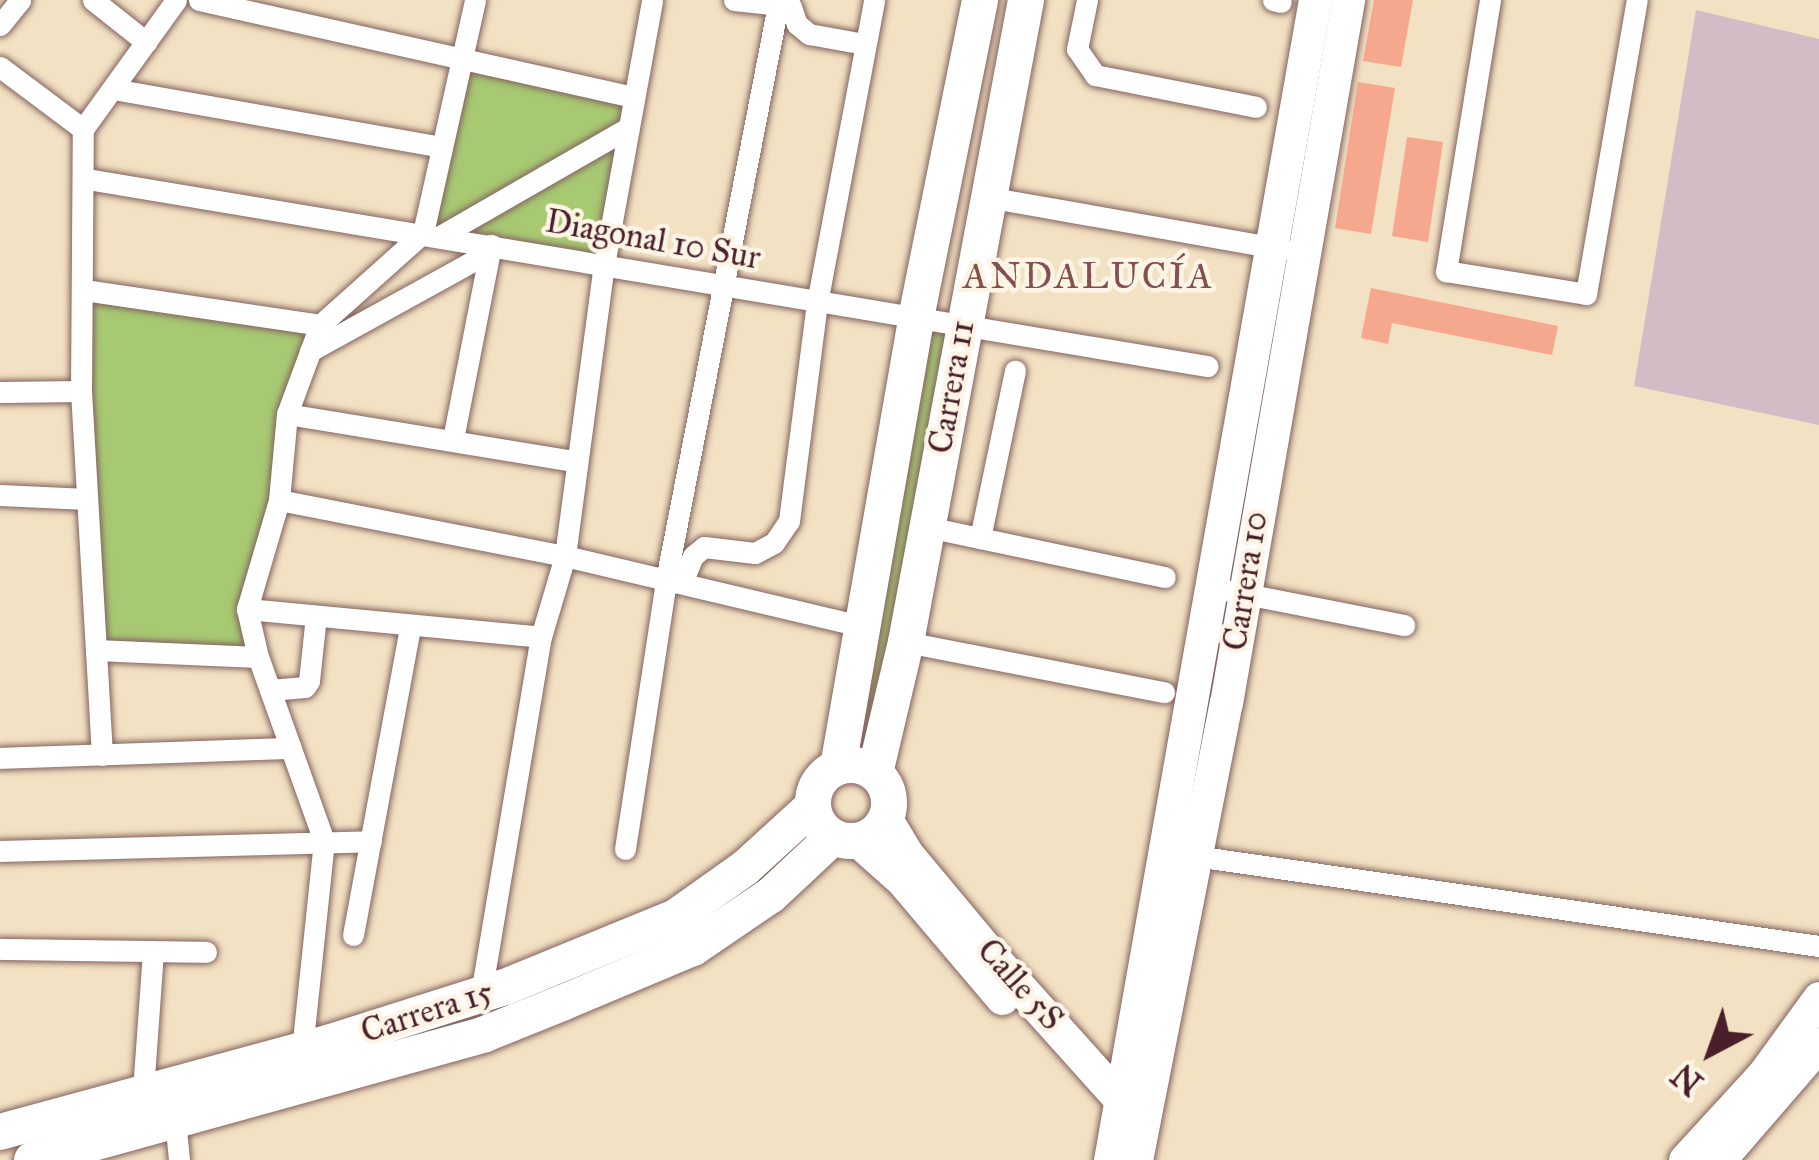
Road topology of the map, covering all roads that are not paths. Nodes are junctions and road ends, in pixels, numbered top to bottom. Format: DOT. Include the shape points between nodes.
graph roads {
  1 [pos="20,0"];
  2 [pos="93,0"];
  3 [pos="176,0"];
  4 [pos="199,0"];
  5 [pos="476,0"];
  6 [pos="652,0"];
  7 [pos="734,0"];
  8 [pos="874,0"];
  9 [pos="980,0"];
  10 [pos="1026,0"];
  11 [pos="1087,0"];
  12 [pos="1315,0"];
  13 [pos="1348,0"];
  14 [pos="1490,0"];
  15 [pos="1637,0"];
  16 [pos="785,4"];
  17 [pos="0,26"];
  18 [pos="146,42"];
  19 [pos="864,44"];
  20 [pos="462,59"];
  21 [pos="0,67"];
  22 [pos="112,89"];
  23 [pos="633,97"];
  24 [pos="1256,107"];
  25 [pos="628,128"];
  26 [pos="83,129"];
  27 [pos="442,147"];
  28 [pos="87,179"];
  29 [pos="987,197"];
  30 [pos="431,235"];
  31 [pos="490,249"];
  32 [pos="1285,249"];
  33 [pos="604,265"];
  34 [pos="720,285"];
  35 [pos="84,290"];
  36 [pos="818,303"];
  37 [pos="916,318"];
  38 [pos="320,326"];
  39 [pos="963,326"];
  40 [pos="310,351"];
  41 [pos="1207,366"];
  42 [pos="1015,371"];
  43 [pos="81,391"];
  44 [pos="0,392"];
  45 [pos="287,414"];
  46 [pos="452,439"];
  47 [pos="574,461"];
  48 [pos="0,495"];
  49 [pos="87,499"];
  50 [pos="279,500"];
  51 [pos="927,527"];
  52 [pos="980,538"];
  53 [pos="565,556"];
  54 [pos="1165,577"];
  55 [pos="674,581"];
  56 [pos="1210,587"];
  57 [pos="1245,593"];
  58 [pos="248,609"];
  59 [pos="316,616"];
  60 [pos="1404,625"];
  61 [pos="862,626"];
  62 [pos="410,627"];
  63 [pos="541,637"];
  64 [pos="906,642"];
  65 [pos="96,650"];
  66 [pos="258,657"];
  67 [pos="270,690"];
  68 [pos="1164,692"];
  69 [pos="291,748"];
  70 [pos="102,755"];
  71 [pos="0,758"];
  72 [pos="856,770"];
  73 [pos="847,826"];
  74 [pos="325,841"];
  75 [pos="371,842"];
  76 [pos="626,849"];
  77 [pos="0,850"];
  78 [pos="1180,854"];
  79 [pos="353,935"];
  80 [pos="1819,946"];
  81 [pos="0,950"];
  82 [pos="152,951"];
  83 [pos="206,952"];
  84 [pos="481,994"];
  85 [pos="1819,998"];
  86 [pos="302,1050"];
  87 [pos="1817,1050"];
  88 [pos="143,1091"];
  89 [pos="1121,1097"];
  90 [pos="175,1119"];
  91 [pos="0,1136"];
  92 [pos="1124,1155"];
  93 [pos="6,1160"];
  94 [pos="32,1160"];
  95 [pos="179,1160"];
  96 [pos="1685,1160"];
  97 [pos="1719,1160"];
  1 -- 17 [label="street"];
  2 -- 18 [label="street"];
  3 -- 18 [label="street"];
  4 -- 20 [label="street"];
  5 -- 20 [label="street"];
  6 -- 23 [label="street"];
  7 -- 16 [label="street"];
  8 -- 19 [label="street"];
  9 -- 37 [label="main road, Carrera 11"];
  10 -- 29 [label="main road, Carrera 11"];
  11 -- 24 [label="street" via="1077,49 1095,75"];
  12 -- 32 [label="main road, Carrera 10"];
  13 -- 32 [label="main road, Carrera 10"];
  14 -- 15 [label="street" via="1445,271 1586,294"];
  16 -- 19 [label="street" via="809,34"];
  16 -- 34 [label="street"];
  18 -- 22 [label="street"];
  19 -- 36 [label="street"];
  20 -- 23 [label="street"];
  20 -- 27 [label="street"];
  21 -- 26 [label="street"];
  22 -- 26 [label="street"];
  22 -- 27 [label="street"];
  23 -- 25 [label="street"];
  25 -- 30 [label="street"];
  25 -- 33 [label="street"];
  26 -- 28 [label="street"];
  27 -- 30 [label="street"];
  28 -- 30 [label="street, Diagonal 10 Sur"];
  28 -- 35 [label="street"];
  29 -- 32 [label="street"];
  29 -- 39 [label="main road, Carrera 11"];
  30 -- 31 [label="street, Diagonal 10 Sur"];
  30 -- 38 [label="street"];
  31 -- 33 [label="street, Diagonal 10 Sur"];
  31 -- 40 [label="street"];
  31 -- 46 [label="street"];
  32 -- 56 [label="main road, Carrera 10"];
  32 -- 57 [label="main road, Carrera 10"];
  33 -- 34 [label="street, Diagonal 10 Sur"];
  33 -- 47 [label="street"];
  34 -- 36 [label="street, Diagonal 10 Sur"];
  34 -- 55 [label="street"];
  35 -- 38 [label="street"];
  35 -- 43 [label="street"];
  36 -- 37 [label="street, Diagonal 10 Sur"];
  36 -- 55 [label="street" via="789,520 774,543 755,553 704,548"];
  37 -- 39 [label="street, Diagonal 10 Sur"];
  37 -- 61 [label="main road, Carrera 11"];
  38 -- 40 [label="street"];
  39 -- 41 [label="street, Diagonal 10 Sur"];
  39 -- 51 [label="main road, Carrera 11"];
  40 -- 45 [label="street"];
  42 -- 52 [label="street"];
  43 -- 44 [label="street"];
  43 -- 49 [label="street"];
  45 -- 46 [label="street"];
  45 -- 50 [label="street"];
  46 -- 47 [label="street"];
  47 -- 53 [label="street"];
  48 -- 49 [label="street"];
  49 -- 65 [label="street"];
  50 -- 53 [label="street"];
  50 -- 58 [label="street"];
  51 -- 52 [label="street"];
  51 -- 64 [label="main road, Carrera 11"];
  52 -- 54 [label="street"];
  53 -- 55 [label="street"];
  53 -- 63 [label="street"];
  55 -- 61 [label="street"];
  55 -- 76 [label="street"];
  56 -- 57 [label="street"];
  56 -- 78 [label="main road, Carrera 10"];
  57 -- 60 [label="street"];
  57 -- 78 [label="main road, Carrera 10"];
  58 -- 59 [label="street"];
  58 -- 66 [label="street"];
  59 -- 62 [label="street"];
  59 -- 67 [label="street" via="309,681"];
  61 -- 72 [label="main road, Carrera 11"];
  62 -- 63 [label="street"];
  62 -- 75 [label="street"];
  63 -- 84 [label="street"];
  64 -- 68 [label="street"];
  64 -- 72 [label="main road, Carrera 11"];
  65 -- 66 [label="street"];
  65 -- 70 [label="street"];
  66 -- 67 [label="street"];
  67 -- 69 [label="street"];
  69 -- 70 [label="street"];
  69 -- 74 [label="street"];
  70 -- 71 [label="street"];
  72 -- 73 [label="main road" via="819,782"];
  72 -- 73 [label="main road" via="889,794"];
  73 -- 84 [label="main road, Carrera 15" via="745,868 676,917"];
  73 -- 89 [label="main road, Calle 5S" via="908,854"];
  73 -- 90 [label="main road, Carrera 15" via="771,895 655,965 485,1034"];
  73 -- 92 [label="main road, Calle 5S" via="1096,1096"];
  74 -- 75 [label="street"];
  74 -- 77 [label="street"];
  74 -- 86 [label="street"];
  75 -- 79 [label="street"];
  78 -- 80 [label="street"];
  78 -- 89 [label="main road, Carrera 10"];
  78 -- 92 [label="main road, Carrera 10"];
  81 -- 82 [label="street"];
  82 -- 83 [label="street"];
  82 -- 88 [label="street"];
  84 -- 86 [label="main road, Carrera 15"];
  85 -- 96 [label="main road" via="1763,1076"];
  86 -- 88 [label="main road, Carrera 15"];
  87 -- 97 [label="main road"];
  88 -- 91 [label="main road, Carrera 15"];
  89 -- 92 [label="main road, Calle 5S" via="1132,1116"];
  90 -- 94 [label="main road, Carrera 15"];
  90 -- 95 [label="street"];
  91 -- 93 [label="street"];
}
